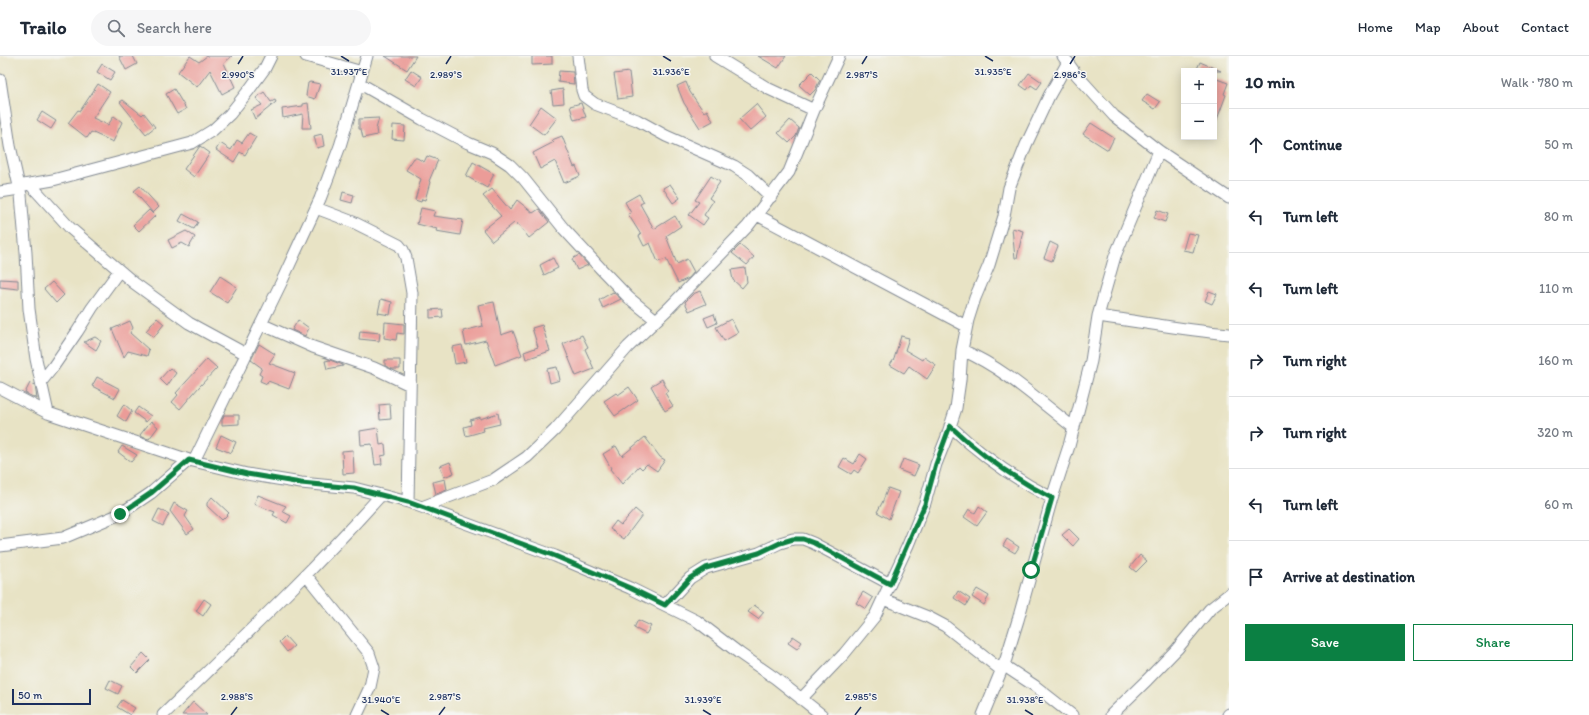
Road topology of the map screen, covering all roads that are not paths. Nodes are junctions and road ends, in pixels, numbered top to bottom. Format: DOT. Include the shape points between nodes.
graph roads {
  1 [pos="271,56"];
  2 [pos="306,56"];
  3 [pos="367,56"];
  4 [pos="578,56"];
  5 [pos="715,56"];
  6 [pos="834,58"];
  7 [pos="1065,59"];
  8 [pos="362,72"];
  9 [pos="0,80"];
  10 [pos="359,83"];
  11 [pos="814,110"];
  12 [pos="1160,151"];
  13 [pos="30,184"];
  14 [pos="19,188"];
  15 [pos="0,192"];
  16 [pos="771,197"];
  17 [pos="1229,198"];
  18 [pos="316,208"];
  19 [pos="757,215"];
  20 [pos="119,270"];
  21 [pos="1098,316"];
  22 [pos="656,320"];
  23 [pos="261,324"];
  24 [pos="966,326"];
  25 [pos="1229,334"];
  26 [pos="962,350"];
  27 [pos="246,354"];
  28 [pos="41,382"];
  29 [pos="410,385"];
  30 [pos="0,388"];
  31 [pos="48,413"];
  32 [pos="950,426"];
  33 [pos="1074,428"];
  34 [pos="191,460"];
  35 [pos="381,495"];
  36 [pos="1052,498"];
  37 [pos="408,502"];
  38 [pos="422,507"];
  39 [pos="0,546"];
  40 [pos="306,575"];
  41 [pos="890,584"];
  42 [pos="1229,594"];
  43 [pos="883,599"];
  44 [pos="665,605"];
  45 [pos="1002,667"];
  46 [pos="801,698"];
  47 [pos="163,715"];
  48 [pos="357,715"];
  49 [pos="822,715"];
  50 [pos="983,715"];
  51 [pos="1072,715"];
  52 [pos="1110,715"];
  1 -- 13 [label="street" via="265,68 230,114 213,130 192,143"];
  2 -- 8 [label="street"];
  3 -- 8 [label="street"];
  4 -- 16 [label="street" via="584,96 595,104 637,120 666,136 734,166 748,175"];
  5 -- 11 [label="street" via="769,89"];
  6 -- 11 [label="street"];
  7 -- 12 [label="street" via="1114,116"];
  7 -- 24 [label="street" via="1009,188 1004,216 989,265"];
  8 -- 10 [label="street"];
  9 -- 14 [label="street"];
  10 -- 18 [label="street" via="340,146"];
  10 -- 22 [label="street" via="510,165 603,271 629,298"];
  11 -- 16 [label="street" via="789,172"];
  12 -- 17 [label="street"];
  12 -- 21 [label="street" via="1115,256"];
  13 -- 14 [label="street"];
  13 -- 20 [label="street" via="70,228"];
  14 -- 15 [label="street"];
  14 -- 28 [label="street" via="29,309"];
  16 -- 19 [label="street"];
  18 -- 23 [label="street"];
  18 -- 29 [label="street" via="353,222 399,245 403,250 412,293"];
  19 -- 22 [label="street"];
  19 -- 24 [label="street"];
  20 -- 27 [label="street" via="188,323"];
  20 -- 28 [label="street"];
  21 -- 25 [label="street"];
  21 -- 33 [label="street" via="1091,361"];
  22 -- 38 [label="street" via="527,457 493,480"];
  23 -- 27 [label="street"];
  23 -- 29 [label="street" via="313,347 374,368"];
  24 -- 26 [label="street"];
  26 -- 32 [label="street" via="956,408"];
  26 -- 33 [label="street" via="996,367"];
  27 -- 34 [label="street"];
  28 -- 31 [label="street"];
  29 -- 37 [label="street"];
  30 -- 31 [label="street"];
  31 -- 34 [label="street"];
  32 -- 36 [label="street" via="1009,474"];
  32 -- 41 [label="street" via="925,504"];
  33 -- 36 [label="street"];
  34 -- 35 [label="street" via="247,474 354,488"];
  34 -- 39 [label="street" via="151,493 120,514 63,538"];
  35 -- 37 [label="street"];
  35 -- 40 [label="street"];
  36 -- 45 [label="street" via="1018,620"];
  37 -- 38 [label="street"];
  38 -- 44 [label="street" via="555,556"];
  40 -- 47 [label="street"];
  40 -- 48 [label="street" via="369,653 374,668 370,687"];
  41 -- 43 [label="street"];
  41 -- 44 [label="street" via="814,543 793,539 759,553 706,568 690,578"];
  42 -- 52 [label="street" via="1210,609 1177,650"];
  43 -- 45 [label="street" via="928,616"];
  43 -- 46 [label="street" via="875,616 844,654"];
  44 -- 46 [label="street" via="697,621"];
  45 -- 50 [label="street"];
  45 -- 51 [label="street" via="1034,686"];
  46 -- 49 [label="street"];
}
